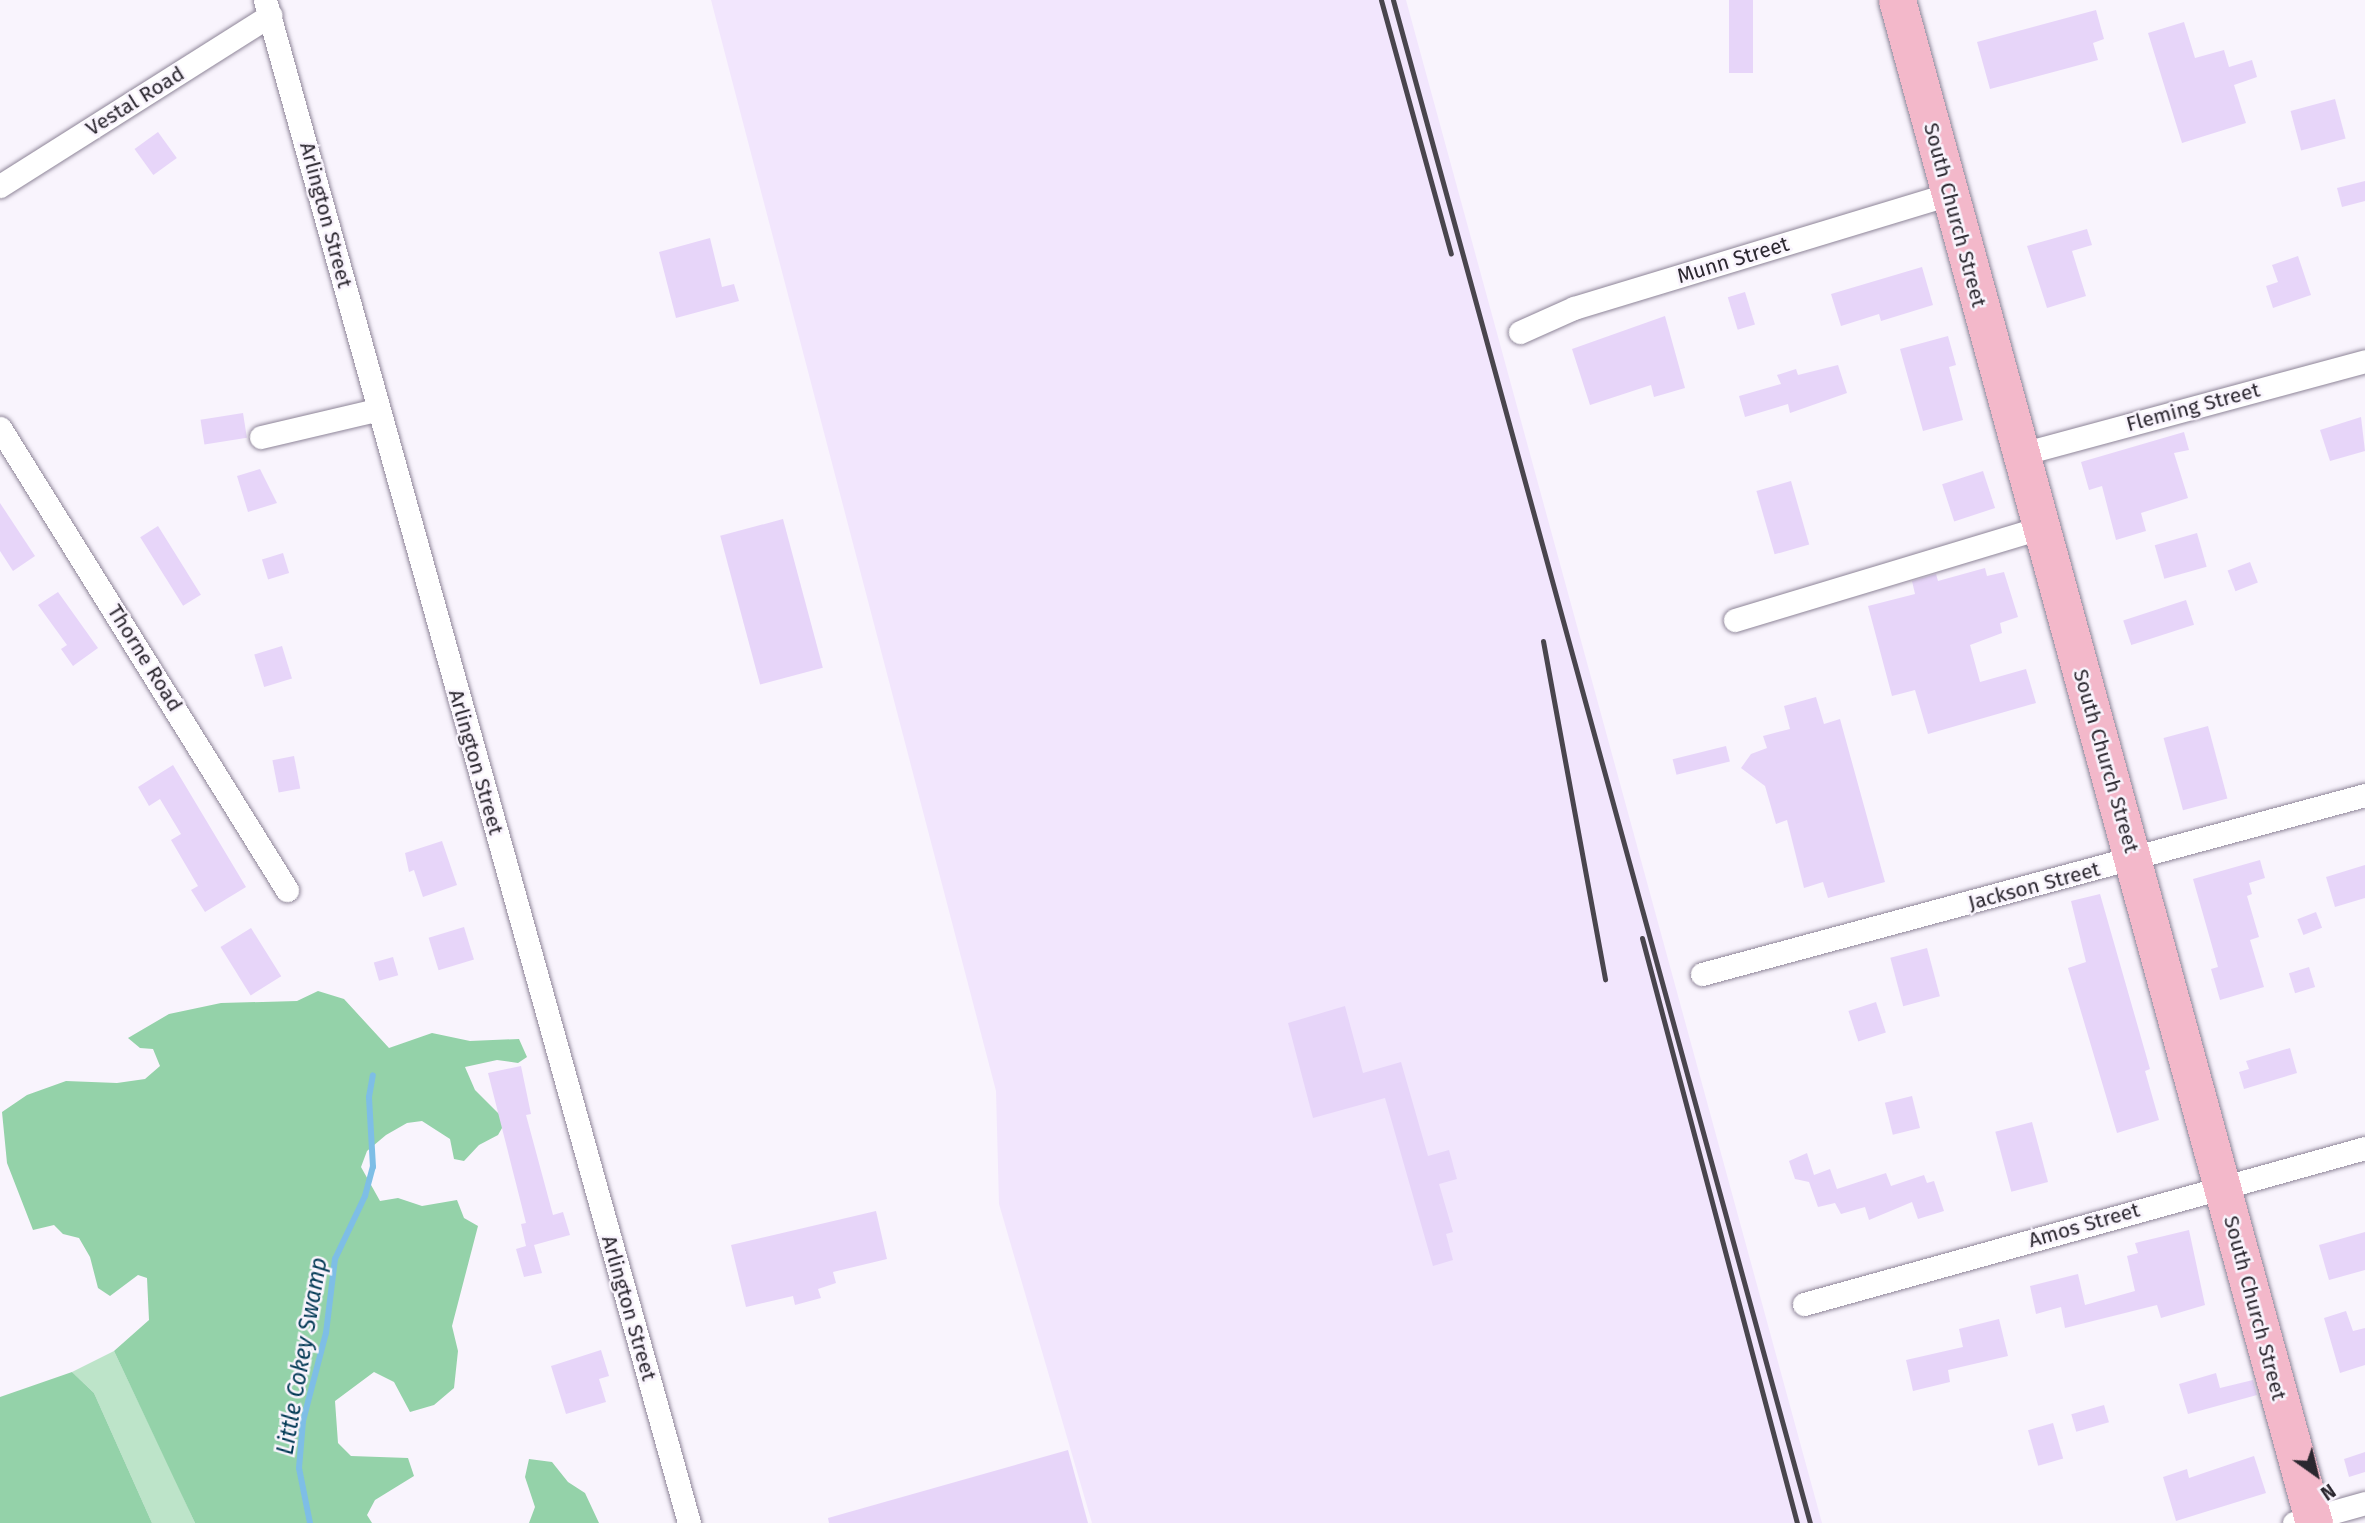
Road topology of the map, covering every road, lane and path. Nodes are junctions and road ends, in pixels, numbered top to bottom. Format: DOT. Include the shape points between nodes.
graph roads {
  1 [pos="1897,0"];
  2 [pos="268,8"];
  3 [pos="0,186"];
  4 [pos="1950,194"];
  5 [pos="1520,332"];
  6 [pos="2365,361"];
  7 [pos="376,410"];
  8 [pos="0,428"];
  9 [pos="261,437"];
  10 [pos="2021,454"];
  11 [pos="2040,528"];
  12 [pos="1735,620"];
  13 [pos="2365,795"];
  14 [pos="2133,859"];
  15 [pos="287,890"];
  16 [pos="1702,974"];
  17 [pos="2365,1148"];
  18 [pos="2221,1186"];
  19 [pos="1804,1304"];
  20 [pos="2365,1503"];
  21 [pos="2306,1521"];
  22 [pos="689,1523"];
  1 -- 4 [label="main road, South Church Street"];
  2 -- 3 [label="street, Vestal Road"];
  2 -- 7 [label="street, Arlington Street" via="340,260"];
  4 -- 5 [label="street, Munn Street" via="1574,308"];
  4 -- 10 [label="main road, South Church Street"];
  6 -- 10 [label="street, Fleming Street"];
  7 -- 9 [label="street"];
  7 -- 22 [label="street, Arlington Street"];
  8 -- 15 [label="street, Thorne Road"];
  10 -- 11 [label="main road, South Church Street"];
  11 -- 12 [label="street"];
  11 -- 14 [label="main road, South Church Street"];
  13 -- 14 [label="street, Jackson Street"];
  14 -- 16 [label="street, Jackson Street"];
  14 -- 18 [label="main road, South Church Street"];
  17 -- 18 [label="street, Amos Street"];
  18 -- 19 [label="street, Amos Street"];
  18 -- 21 [label="main road, South Church Street"];
  20 -- 21 [label="street"];
}
